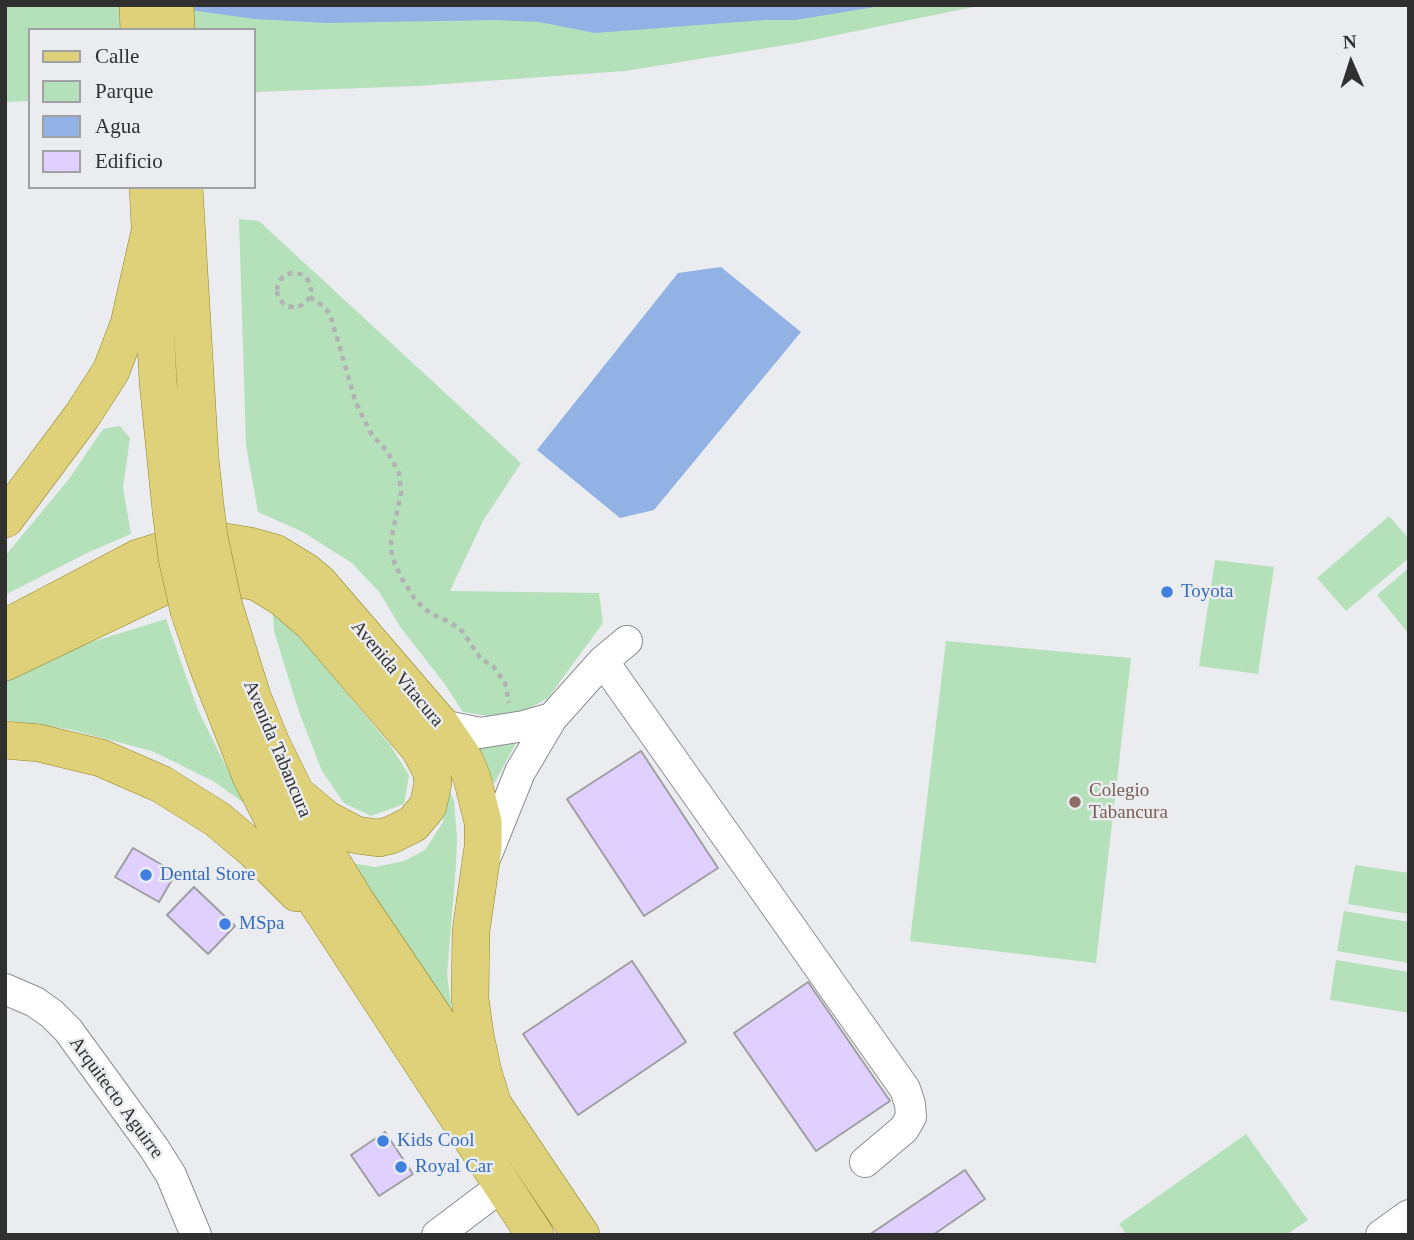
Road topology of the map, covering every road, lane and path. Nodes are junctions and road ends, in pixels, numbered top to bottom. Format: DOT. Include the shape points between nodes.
graph roads {
  1 [pos="138,5"];
  2 [pos="174,5"];
  3 [pos="139,28"];
  4 [pos="176,28"];
  5 [pos="185,202"];
  6 [pos="149,212"];
  7 [pos="310,297"];
  8 [pos="188,508"];
  9 [pos="5,519"];
  10 [pos="206,607"];
  11 [pos="5,628"];
  12 [pos="626,641"];
  13 [pos="603,661"];
  14 [pos="5,662"];
  15 [pos="552,718"];
  16 [pos="442,725"];
  17 [pos="514,727"];
  18 [pos="5,740"];
  19 [pos="292,789"];
  20 [pos="480,872"];
  21 [pos="346,950"];
  22 [pos="5,989"];
  23 [pos="494,1108"];
  24 [pos="865,1162"];
  25 [pos="502,1186"];
  26 [pos="1409,1215"];
  27 [pos="196,1235"];
  28 [pos="437,1235"];
  29 [pos="535,1235"];
  30 [pos="581,1235"];
  31 [pos="1381,1235"];
  1 -- 3 [label="main road"];
  2 -- 4 [label="main road"];
  5 -- 8 [label="main road, Avenida Tabancura" via="198,435"];
  6 -- 8 [label="main road, Avenida Tabancura" via="158,382"];
  6 -- 9 [label="main road" via="129,324 111,370"];
  7 -- 7 [label="path" via="304,276 287,275 279,283 280,299 288,305 298,307"];
  7 -- 17 [label="path" via="330,314 356,403 399,473 401,494 391,541 401,577 416,601 429,613 452,622 481,659 493,666 505,683"];
  8 -- 10 [label="main road, Avenida Tabancura, bridge" via="177,558"];
  10 -- 19 [label="main road, Avenida Tabancura" via="252,696"];
  10 -- 21 [label="main road, Avenida Tabancura" via="206,664 250,774 304,882"];
  11 -- 16 [label="main road, Avenida Vitacura" via="158,551 200,543 250,546 275,552 319,583"];
  12 -- 13 [label="street"];
  13 -- 15 [label="street"];
  13 -- 24 [label="street" via="905,1089 911,1117 904,1129"];
  14 -- 19 [label="main road" via="162,587 224,576 257,582 312,624 419,748 433,783 422,816 403,831 379,838 346,830"];
  15 -- 17 [label="street"];
  15 -- 20 [label="street" via="520,772"];
  16 -- 17 [label="street" via="480,733"];
  16 -- 20 [label="main road, Avenida Vitacura" via="464,759 478,798 483,835"];
  18 -- 21 [label="main road" via="101,758 189,801 217,819 291,886"];
  19 -- 23 [label="main road, Avenida Tabancura" via="343,881"];
  20 -- 23 [label="main road, Avenida Vitacura" via="471,931 470,998"];
  21 -- 25 [label="main road, Avenida Tabancura"];
  22 -- 27 [label="street, Arquitecto Aguirre" via="35,1002 68,1030 153,1147 176,1185"];
  23 -- 30 [label="main road, Avenida Tabancura"];
  25 -- 28 [label="street"];
  25 -- 29 [label="main road, Avenida Tabancura"];
  26 -- 31 [label="street"];
}
